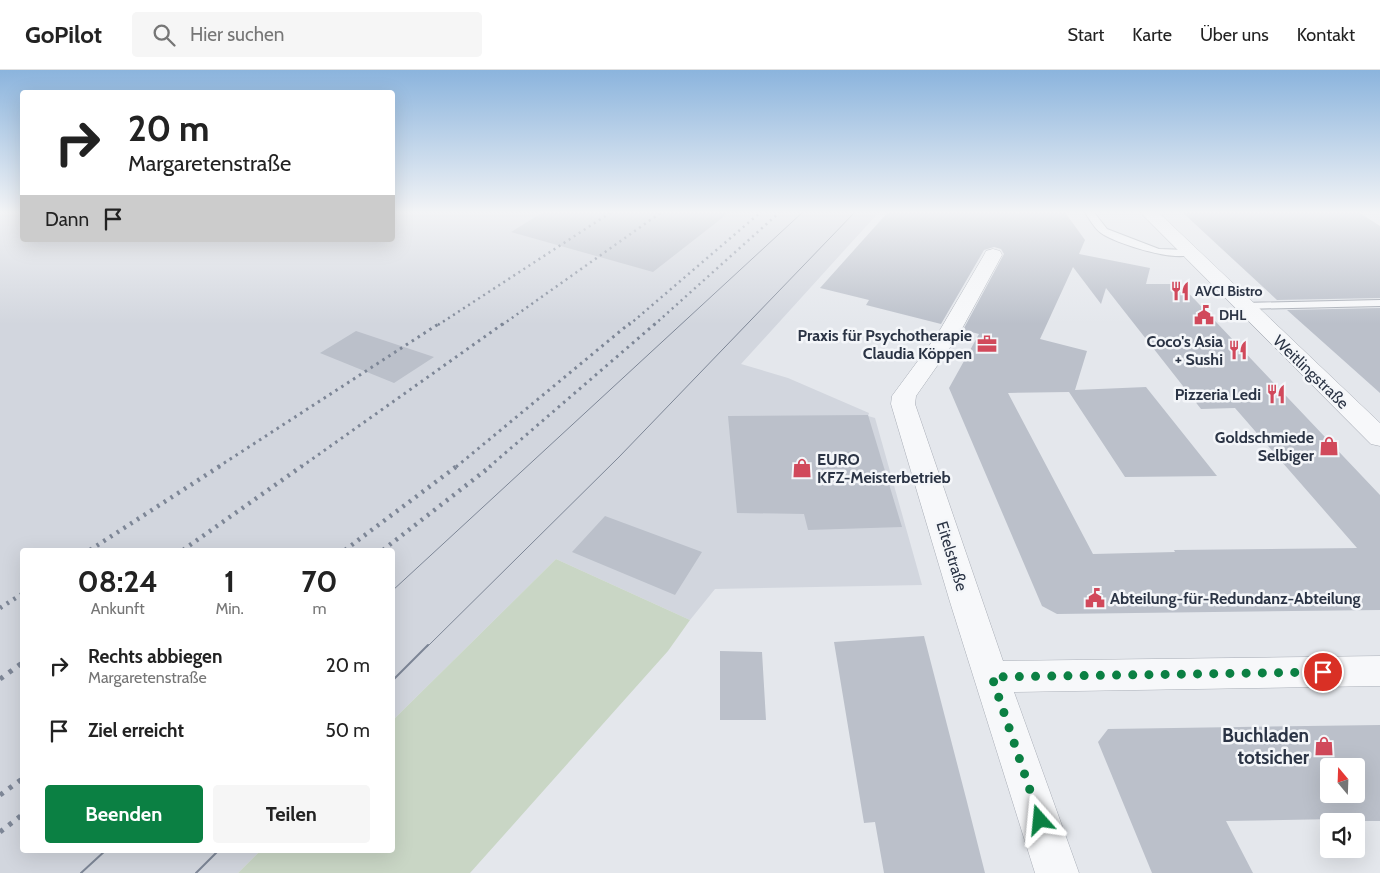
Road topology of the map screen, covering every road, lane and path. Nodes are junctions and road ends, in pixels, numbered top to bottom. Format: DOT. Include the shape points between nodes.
graph roads {
  1 [pos="1148,248"];
  2 [pos="1184,248"];
  3 [pos="1188,253"];
  4 [pos="993,256"];
  5 [pos="1380,303"];
  6 [pos="1243,306"];
  7 [pos="1380,438"];
  8 [pos="1380,671"];
  9 [pos="992,677"];
  10 [pos="1058,873"];
  1 -- 3 [label="lane"];
  2 -- 3 [label="street, Weitlingstraße"];
  3 -- 6 [label="street, Weitlingstraße"];
  4 -- 9 [label="street, Eitelstraße" via="947,336 904,396 903,404"];
  5 -- 6 [label="lane"];
  6 -- 7 [label="street, Weitlingstraße"];
  8 -- 9 [label="street"];
  9 -- 10 [label="street, Eitelstraße"];
}
